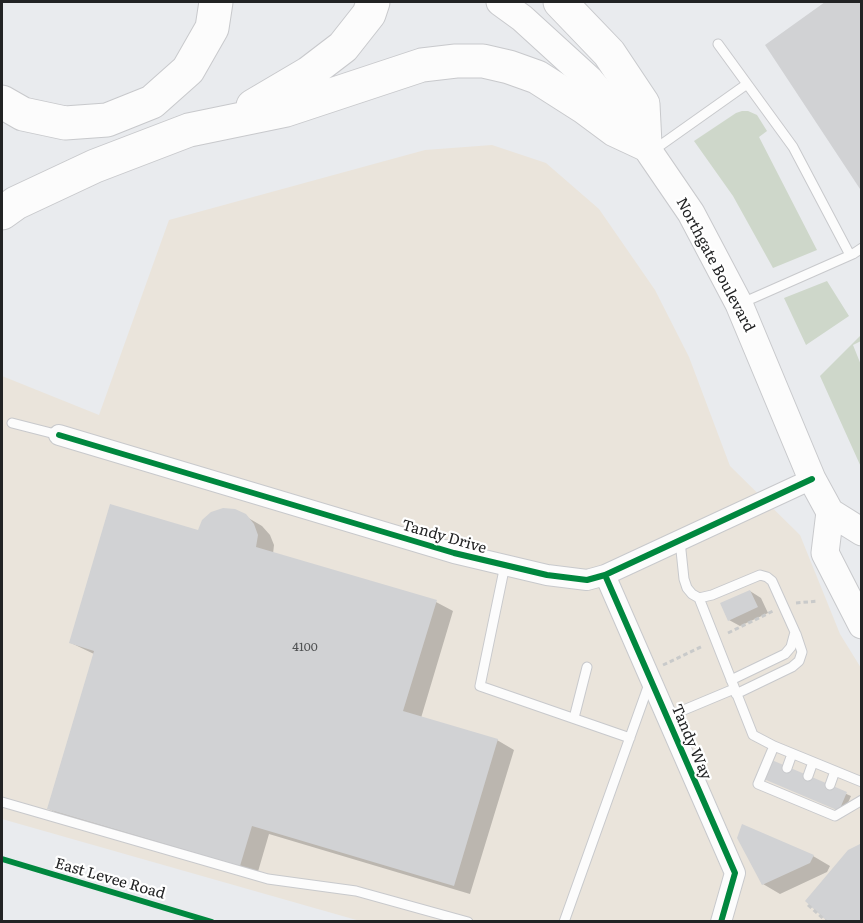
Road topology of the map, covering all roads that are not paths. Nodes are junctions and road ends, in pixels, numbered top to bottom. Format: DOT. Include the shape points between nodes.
graph roads {
  1 [pos="216,2"];
  2 [pos="373,2"];
  3 [pos="500,2"];
  4 [pos="560,2"];
  5 [pos="718,44"];
  6 [pos="747,84"];
  7 [pos="2,102"];
  8 [pos="231,120"];
  9 [pos="647,148"];
  10 [pos="2,213"];
  11 [pos="861,248"];
  12 [pos="850,255"];
  13 [pos="740,304"];
  14 [pos="12,423"];
  15 [pos="59,435"];
  16 [pos="812,479"];
  17 [pos="830,512"];
  18 [pos="861,532"];
  19 [pos="680,541"];
  20 [pos="505,565"];
  21 [pos="605,575"];
  22 [pos="699,598"];
  23 [pos="861,625"];
  24 [pos="795,632"];
  25 [pos="587,667"];
  26 [pos="656,673"];
  27 [pos="734,688"];
  28 [pos="667,717"];
  29 [pos="574,718"];
  30 [pos="630,738"];
  31 [pos="774,746"];
  32 [pos="792,754"];
  33 [pos="813,762"];
  34 [pos="787,768"];
  35 [pos="835,771"];
  36 [pos="808,776"];
  37 [pos="861,782"];
  38 [pos="830,785"];
  39 [pos="823,800"];
  40 [pos="861,800"];
  41 [pos="2,802"];
  42 [pos="819,810"];
  43 [pos="468,921"];
  44 [pos="564,921"];
  45 [pos="721,921"];
  1 -- 7 [label="highway" via="212,28 188,70 152,102 107,120 65,123 23,114"];
  2 -- 8 [label="highway" via="369,14 343,47 309,73"];
  3 -- 9 [label="main road, Northgate Boulevard" via="590,80"];
  4 -- 9 [label="highway" via="609,53 643,104"];
  5 -- 6 [label="lane"];
  6 -- 9 [label="lane"];
  6 -- 12 [label="lane" via="793,147"];
  8 -- 9 [label="highway" via="286,110 422,65 483,61 537,77"];
  8 -- 10 [label="highway" via="189,130 95,166"];
  9 -- 13 [label="main road, Northgate Boulevard" via="691,213"];
  11 -- 12 [label="lane"];
  12 -- 13 [label="lane"];
  13 -- 16 [label="main road, Northgate Boulevard"];
  14 -- 15 [label="lane"];
  15 -- 20 [label="street, Tandy Drive"];
  16 -- 17 [label="main road, Northgate Boulevard"];
  16 -- 19 [label="street, Tandy Drive"];
  17 -- 18 [label="main road, Northgate Boulevard"];
  17 -- 23 [label="main road" via="825,553"];
  19 -- 21 [label="street, Tandy Drive"];
  19 -- 22 [label="lane" via="687,588"];
  20 -- 21 [label="street, Tandy Drive" via="568,579 587,580"];
  20 -- 29 [label="lane" via="480,686"];
  21 -- 26 [label="street, Tandy Way"];
  22 -- 24 [label="lane" via="760,574 772,581"];
  22 -- 27 [label="lane"];
  24 -- 27 [label="lane" via="785,654"];
  24 -- 27 [label="lane" via="802,652 799,661"];
  25 -- 29 [label="lane"];
  26 -- 28 [label="street, Tandy Way"];
  26 -- 30 [label="lane"];
  27 -- 28 [label="lane"];
  27 -- 31 [label="lane" via="753,735"];
  28 -- 45 [label="street, Tandy Way" via="735,873"];
  29 -- 30 [label="lane"];
  30 -- 44 [label="lane"];
  31 -- 32 [label="lane"];
  31 -- 42 [label="lane" via="758,784 779,788"];
  32 -- 33 [label="lane"];
  32 -- 34 [label="lane"];
  33 -- 35 [label="lane"];
  33 -- 36 [label="lane"];
  35 -- 37 [label="lane"];
  35 -- 38 [label="lane"];
  39 -- 42 [label="lane"];
  40 -- 42 [label="lane" via="835,816"];
  41 -- 43 [label="lane" via="268,879 356,891"];
}
